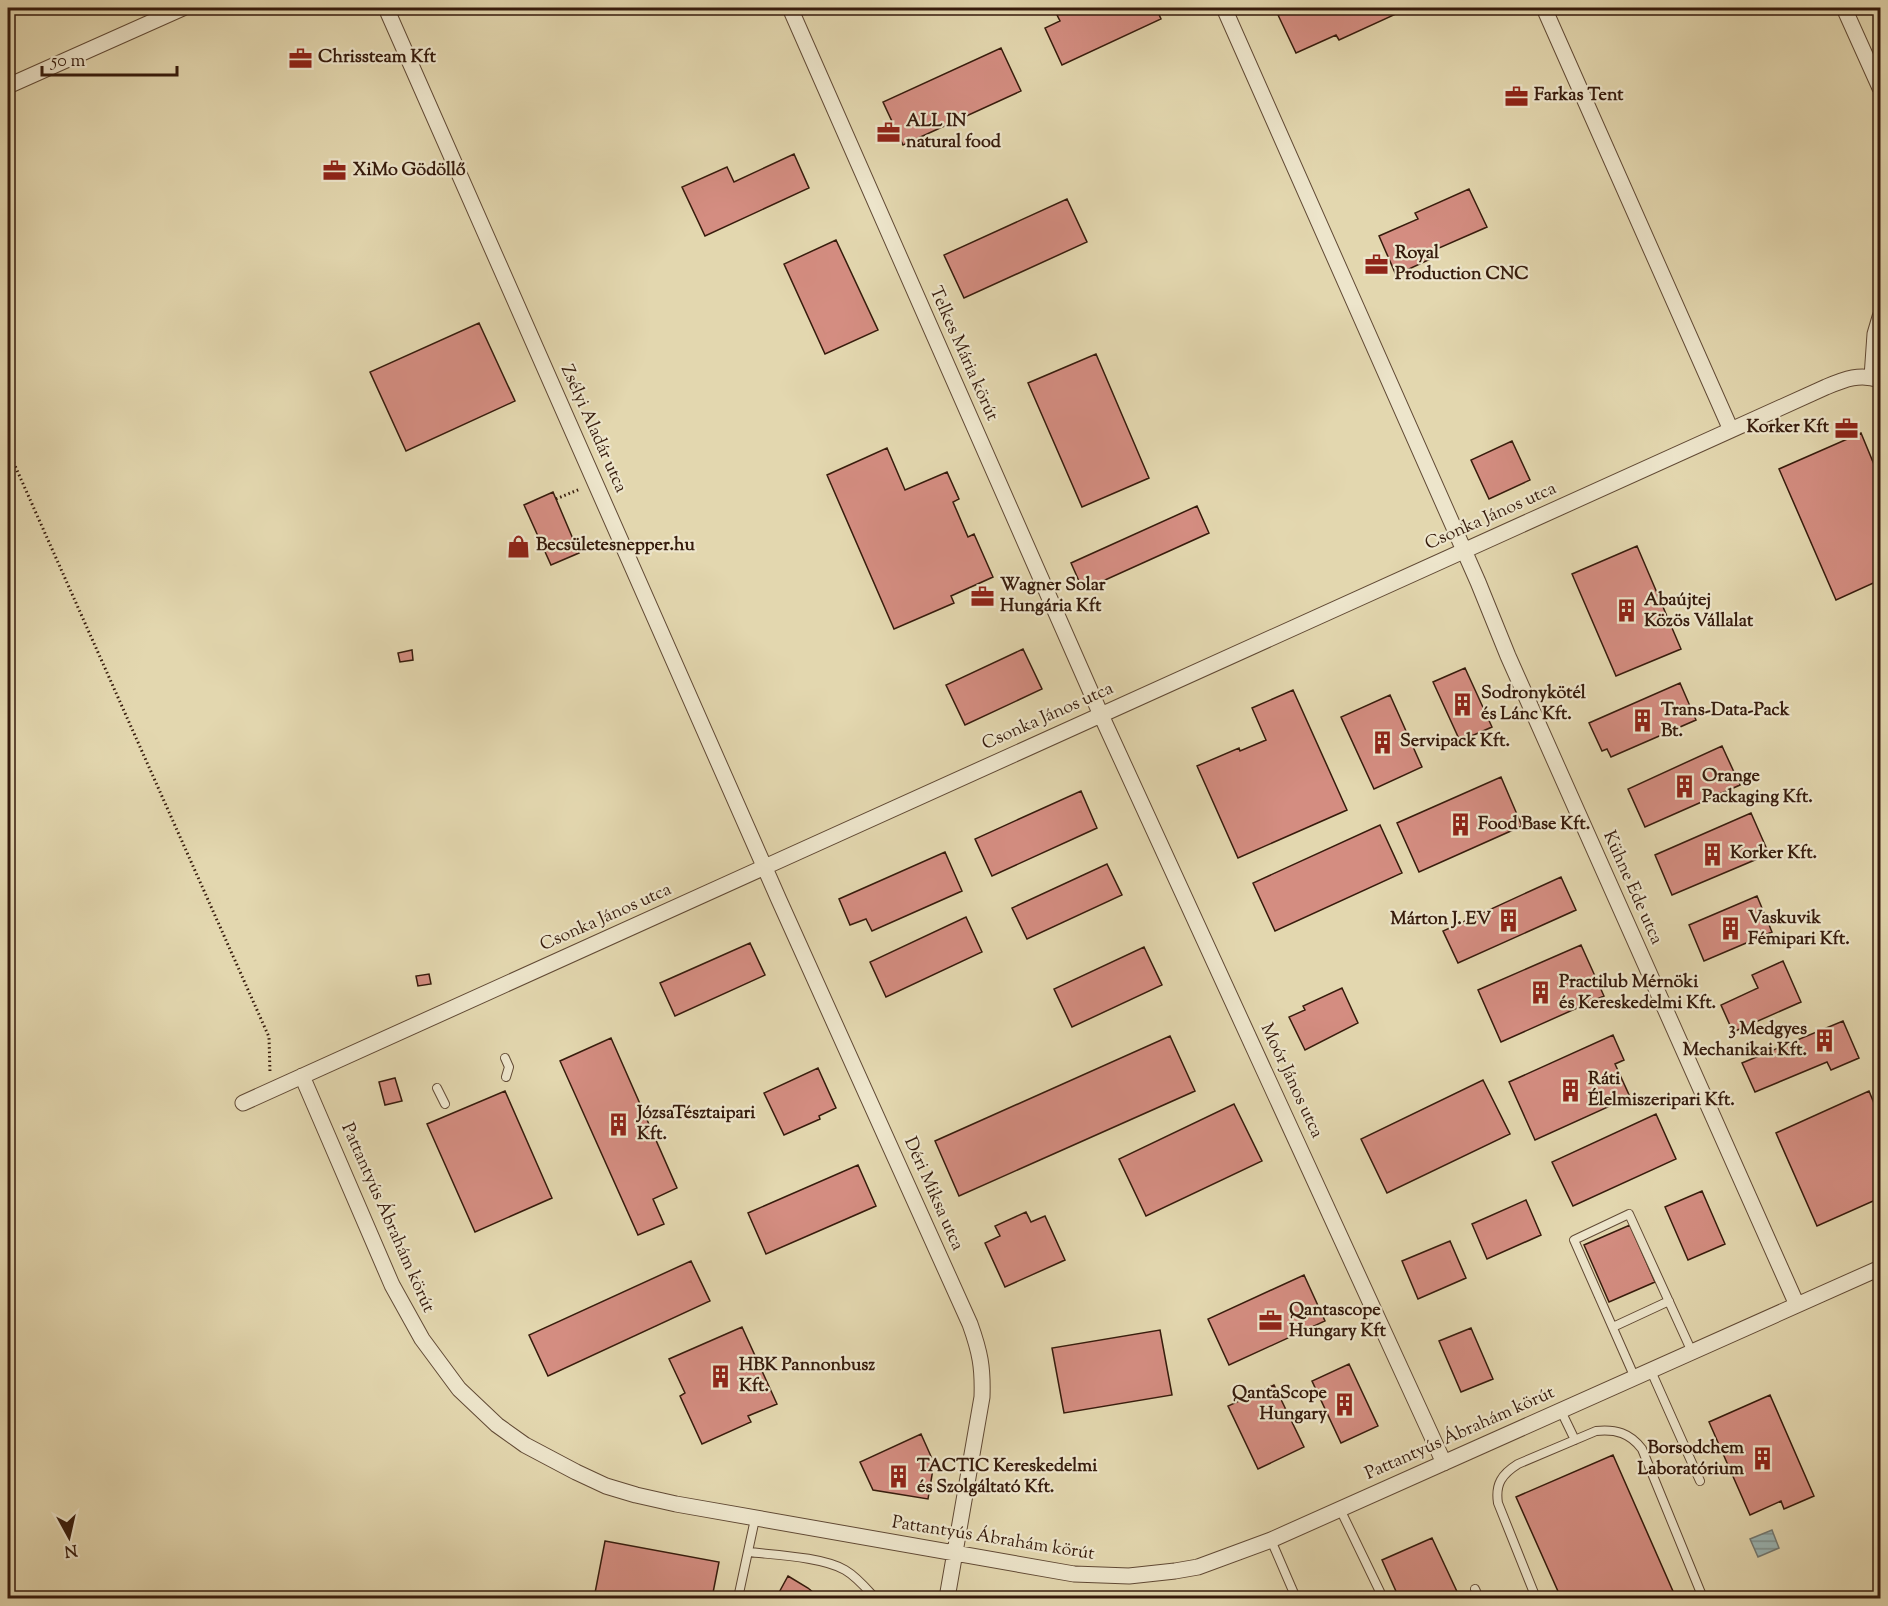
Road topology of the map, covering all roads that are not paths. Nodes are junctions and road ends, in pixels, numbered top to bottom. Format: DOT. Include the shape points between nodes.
graph roads {
  1 [pos="183,8"];
  2 [pos="386,8"];
  3 [pos="790,8"];
  4 [pos="1224,8"];
  5 [pos="1544,8"];
  6 [pos="1844,8"];
  7 [pos="8,86"];
  8 [pos="1881,88"];
  9 [pos="1881,317"];
  10 [pos="1876,379"];
  11 [pos="1731,430"];
  12 [pos="1464,550"];
  13 [pos="1101,715"];
  14 [pos="764,867"];
  15 [pos="505,1058"];
  16 [pos="302,1076"];
  17 [pos="507,1077"];
  18 [pos="437,1088"];
  19 [pos="243,1103"];
  20 [pos="445,1104"];
  21 [pos="1881,1268"];
  22 [pos="1669,1301"];
  23 [pos="1797,1305"];
  24 [pos="1613,1327"];
  25 [pos="1692,1352"];
  26 [pos="1651,1371"];
  27 [pos="1635,1378"];
  28 [pos="1561,1411"];
  29 [pos="1575,1440"];
  30 [pos="1444,1463"];
  31 [pos="1700,1481"];
  32 [pos="1340,1509"];
  33 [pos="755,1519"];
  34 [pos="1271,1540"];
  35 [pos="749,1552"];
  36 [pos="956,1554"];
  37 [pos="1475,1589"];
  38 [pos="738,1599"];
  39 [pos="875,1599"];
  40 [pos="947,1599"];
  41 [pos="1296,1599"];
  42 [pos="1383,1599"];
  43 [pos="1479,1599"];
  44 [pos="1536,1599"];
  45 [pos="1703,1599"];
  1 -- 7 [label="street"];
  2 -- 14 [label="street, Zsélyi Aladár utca"];
  3 -- 13 [label="street, Telkes Mária körút"];
  4 -- 12 [label="street"];
  5 -- 11 [label="street"];
  6 -- 8 [label="street"];
  9 -- 10 [label="street" via="1875,334"];
  10 -- 11 [label="street, Csonka János utca" via="1863,376 1839,381"];
  11 -- 12 [label="street, Csonka János utca"];
  12 -- 13 [label="street, Csonka János utca"];
  12 -- 23 [label="street, Kühne Ede utca"];
  13 -- 14 [label="street, Csonka János utca"];
  13 -- 30 [label="street, Moór János utca"];
  14 -- 16 [label="street, Csonka János utca"];
  14 -- 36 [label="street, Déri Miksa utca" via="980,1351 982,1397"];
  15 -- 17 [label="lane"];
  16 -- 19 [label="street, Csonka János utca"];
  16 -- 33 [label="street, Pattantyús Ábrahám körút" via="407,1315 439,1364 477,1408 534,1450 606,1486"];
  18 -- 20 [label="lane"];
  21 -- 23 [label="street, Pattantyús Ábrahám körút"];
  22 -- 24 [label="lane"];
  22 -- 24 [label="lane" via="1629,1214 1574,1240"];
  22 -- 25 [label="lane"];
  23 -- 25 [label="street, Pattantyús Ábrahám körút"];
  24 -- 27 [label="lane"];
  25 -- 26 [label="street, Pattantyús Ábrahám körút"];
  26 -- 27 [label="street, Pattantyús Ábrahám körút"];
  26 -- 31 [label="lane"];
  27 -- 28 [label="street, Pattantyús Ábrahám körút"];
  28 -- 29 [label="lane"];
  28 -- 30 [label="street, Pattantyús Ábrahám körút"];
  29 -- 44 [label="lane" via="1507,1471 1496,1492 1502,1517"];
  29 -- 45 [label="lane" via="1610,1429 1634,1438 1642,1449"];
  30 -- 32 [label="street, Pattantyús Ábrahám körút"];
  32 -- 34 [label="street, Pattantyús Ábrahám körút"];
  32 -- 42 [label="lane"];
  33 -- 35 [label="lane"];
  33 -- 36 [label="street, Pattantyús Ábrahám körút"];
  34 -- 36 [label="street, Pattantyús Ábrahám körút" via="1198,1567 1129,1576 1074,1574"];
  34 -- 41 [label="lane"];
  35 -- 38 [label="lane"];
  35 -- 39 [label="lane" via="826,1562 858,1579"];
  36 -- 40 [label="street, Déri Miksa utca"];
  37 -- 43 [label="lane"];
}
